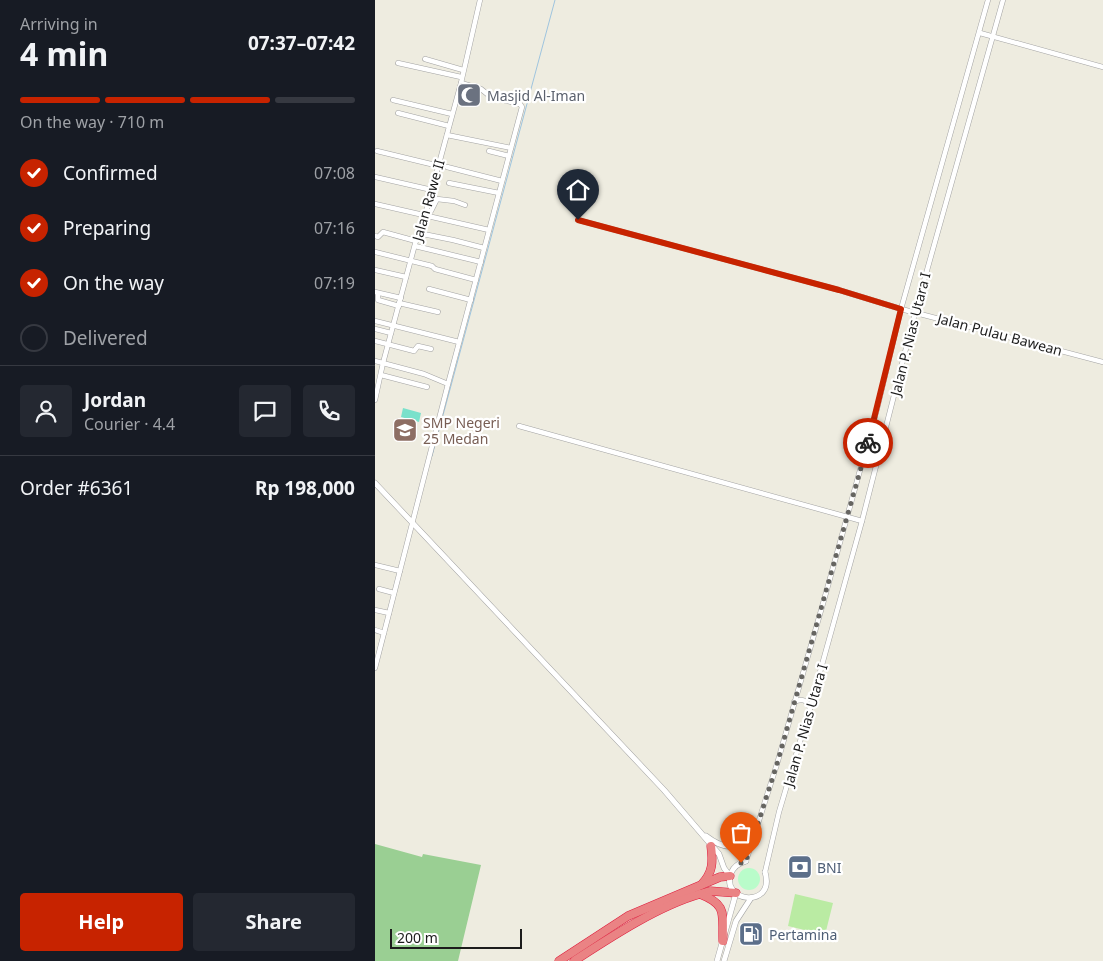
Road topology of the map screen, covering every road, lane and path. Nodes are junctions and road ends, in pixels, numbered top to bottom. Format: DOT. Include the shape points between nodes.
graph roads {
  1 [pos="480,0"];
  2 [pos="988,0"];
  3 [pos="1003,0"];
  4 [pos="979,33"];
  5 [pos="992,36"];
  6 [pos="425,59"];
  7 [pos="398,63"];
  8 [pos="1103,67"];
  9 [pos="463,70"];
  10 [pos="461,80"];
  11 [pos="393,100"];
  12 [pos="398,112"];
  13 [pos="452,114"];
  14 [pos="449,126"];
  15 [pos="447,135"];
  16 [pos="511,148"];
  17 [pos="377,151"];
  18 [pos="489,151"];
  19 [pos="509,156"];
  20 [pos="439,166"];
  21 [pos="447,166"];
  22 [pos="375,177"];
  23 [pos="502,180"];
  24 [pos="449,183"];
  25 [pos="432,190"];
  26 [pos="499,193"];
  27 [pos="375,204"];
  28 [pos="465,205"];
  29 [pos="426,213"];
  30 [pos="578,220"];
  31 [pos="489,230"];
  32 [pos="418,233"];
  33 [pos="375,236"];
  34 [pos="415,244"];
  35 [pos="484,248"];
  36 [pos="375,252"];
  37 [pos="411,261"];
  38 [pos="481,262"];
  39 [pos="375,270"];
  40 [pos="406,277"];
  41 [pos="476,280"];
  42 [pos="429,288"];
  43 [pos="377,292"];
  44 [pos="471,300"];
  45 [pos="400,302"];
  46 [pos="901,309"];
  47 [pos="438,312"];
  48 [pos="915,313"];
  49 [pos="375,322"];
  50 [pos="393,326"];
  51 [pos="375,329"];
  52 [pos="391,333"];
  53 [pos="375,341"];
  54 [pos="459,342"];
  55 [pos="388,344"];
  56 [pos="431,349"];
  57 [pos="375,361"];
  58 [pos="1103,362"];
  59 [pos="383,363"];
  60 [pos="381,376"];
  61 [pos="448,384"];
  62 [pos="377,385"];
  63 [pos="427,387"];
  64 [pos="375,400"];
  65 [pos="519,426"];
  66 [pos="375,483"];
  67 [pos="847,517"];
  68 [pos="862,521"];
  69 [pos="415,526"];
  70 [pos="375,565"];
  71 [pos="400,571"];
  72 [pos="379,589"];
  73 [pos="394,593"];
  74 [pos="375,610"];
  75 [pos="389,613"];
  76 [pos="375,630"];
  77 [pos="384,632"];
  78 [pos="377,656"];
  79 [pos="375,668"];
  80 [pos="794,702"];
  81 [pos="811,708"];
  82 [pos="756,830"];
  83 [pos="701,833"];
  84 [pos="711,846"];
  85 [pos="746,861"];
  86 [pos="765,872"];
  87 [pos="730,876"];
  88 [pos="699,891"];
  89 [pos="736,893"];
  90 [pos="751,898"];
  91 [pos="723,941"];
  92 [pos="559,961"];
  93 [pos="574,961"];
  94 [pos="717,961"];
  95 [pos="724,961"];
  1 -- 9 [label="street, Jalan Rawe II"];
  2 -- 4 [label="street, Jalan P. Nias Utara I"];
  3 -- 5 [label="street, Jalan P. Nias Utara I"];
  4 -- 5 [label="street"];
  4 -- 46 [label="street, Jalan P. Nias Utara I"];
  5 -- 8 [label="street"];
  5 -- 48 [label="street, Jalan P. Nias Utara I"];
  6 -- 9 [label="street"];
  7 -- 10 [label="street"];
  9 -- 10 [label="street, Jalan Rawe II"];
  10 -- 13 [label="street, Jalan Rawe II"];
  10 -- 16 [label="street" via="491,97 522,105"];
  11 -- 13 [label="street"];
  12 -- 14 [label="street"];
  13 -- 14 [label="street, Jalan Rawe II"];
  14 -- 15 [label="street, Jalan Rawe II"];
  15 -- 16 [label="street"];
  15 -- 20 [label="street, Jalan Rawe II"];
  16 -- 19 [label="street"];
  17 -- 20 [label="street"];
  18 -- 19 [label="street"];
  19 -- 23 [label="street"];
  20 -- 25 [label="street, Jalan Rawe II"];
  21 -- 23 [label="street"];
  22 -- 25 [label="street"];
  23 -- 26 [label="street"];
  24 -- 26 [label="street"];
  25 -- 29 [label="street, Jalan Rawe II"];
  26 -- 31 [label="street"];
  27 -- 29 [label="street"];
  28 -- 29 [label="street" via="437,199 431,211"];
  29 -- 31 [label="street"];
  29 -- 32 [label="street, Jalan Rawe II"];
  30 -- 46 [label="street, Jalan Pulau Bawean"];
  31 -- 35 [label="street"];
  32 -- 34 [label="street, Jalan Rawe II"];
  32 -- 35 [label="street"];
  33 -- 34 [label="street" via="383,232"];
  34 -- 37 [label="street, Jalan Rawe II"];
  34 -- 38 [label="street"];
  35 -- 38 [label="street"];
  36 -- 37 [label="street"];
  37 -- 40 [label="street, Jalan Rawe II"];
  37 -- 41 [label="street"];
  38 -- 41 [label="street"];
  39 -- 40 [label="street"];
  40 -- 45 [label="street, Jalan Rawe II"];
  41 -- 44 [label="street"];
  42 -- 44 [label="street"];
  43 -- 45 [label="street"];
  43 -- 45 [label="street" via="378,300"];
  44 -- 54 [label="street"];
  45 -- 47 [label="street"];
  45 -- 50 [label="street, Jalan Rawe II"];
  46 -- 48 [label="street, Jalan Pulau Bawean"];
  46 -- 67 [label="street, Jalan P. Nias Utara I"];
  48 -- 58 [label="street, Jalan Pulau Bawean"];
  48 -- 68 [label="street, Jalan P. Nias Utara I"];
  49 -- 50 [label="street"];
  50 -- 52 [label="street, Jalan Rawe II"];
  50 -- 54 [label="street"];
  51 -- 52 [label="street"];
  52 -- 55 [label="street, Jalan Rawe II"];
  53 -- 55 [label="street"];
  54 -- 61 [label="street"];
  55 -- 56 [label="street" via="414,351 418,346"];
  55 -- 59 [label="street, Jalan Rawe II"];
  57 -- 59 [label="street"];
  59 -- 60 [label="street, Jalan Rawe II"];
  59 -- 61 [label="street"];
  60 -- 62 [label="street, Jalan Rawe II"];
  60 -- 63 [label="street"];
  61 -- 69 [label="street"];
  62 -- 64 [label="street, Jalan Rawe II"];
  65 -- 67 [label="street"];
  66 -- 69 [label="street"];
  67 -- 68 [label="street"];
  67 -- 80 [label="street, Jalan P. Nias Utara I"];
  68 -- 81 [label="street, Jalan P. Nias Utara I"];
  69 -- 71 [label="street"];
  69 -- 83 [label="street"];
  70 -- 71 [label="street"];
  71 -- 73 [label="street"];
  72 -- 73 [label="street"];
  73 -- 75 [label="street"];
  74 -- 75 [label="street"];
  75 -- 77 [label="street"];
  76 -- 77 [label="street"];
  77 -- 78 [label="street"];
  78 -- 79 [label="street"];
  80 -- 81 [label="street" via="804,700"];
  80 -- 82 [label="street, Jalan P. Nias Utara I"];
  81 -- 86 [label="street, Jalan P. Nias Utara I" via="779,812"];
  82 -- 83 [label="street" via="745,842 729,847 715,843"];
  82 -- 85 [label="street, Jalan P. Nias Utara I"];
  83 -- 84 [label="street"];
  84 -- 87 [label="street"];
  84 -- 88 [label="highway" via="712,868"];
  85 -- 87 [label="street" via="736,866"];
  86 -- 90 [label="street" via="765,889"];
  87 -- 88 [label="highway" via="720,878"];
  87 -- 89 [label="street"];
  88 -- 89 [label="highway"];
  88 -- 91 [label="highway" via="721,907"];
  88 -- 92 [label="highway" via="628,916"];
  88 -- 93 [label="highway"];
  89 -- 90 [label="street"];
  89 -- 91 [label="street"];
  90 -- 95 [label="street" via="735,921"];
  91 -- 94 [label="street"];
}
